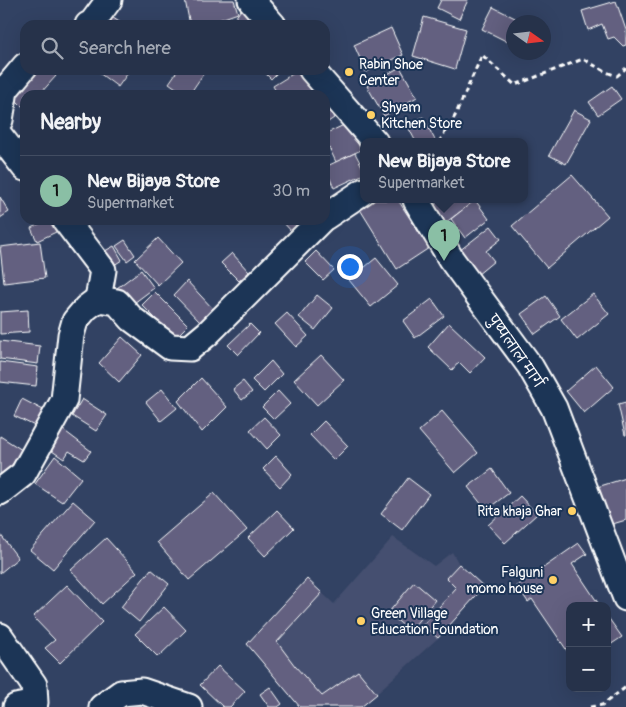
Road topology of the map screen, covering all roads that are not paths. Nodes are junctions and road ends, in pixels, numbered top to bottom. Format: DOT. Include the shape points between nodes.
graph roads {
  1 [pos="109,0"];
  2 [pos="251,0"];
  3 [pos="94,20"];
  4 [pos="269,20"];
  5 [pos="20,71"];
  6 [pos="316,75"];
  7 [pos="2,90"];
  8 [pos="330,90"];
  9 [pos="330,91"];
  10 [pos="0,120"];
  11 [pos="0,136"];
  12 [pos="372,138"];
  13 [pos="20,162"];
  14 [pos="360,194"];
  15 [pos="418,203"];
  16 [pos="330,214"];
  17 [pos="69,225"];
  18 [pos="316,225"];
  19 [pos="98,299"];
  20 [pos="0,492"];
  21 [pos="626,598"];
  22 [pos="0,636"];
  23 [pos="30,706"];
  24 [pos="102,707"];
  25 [pos="189,707"];
  1 -- 3 [label="street"];
  2 -- 4 [label="street"];
  5 -- 7 [label="street"];
  6 -- 8 [label="street"];
  7 -- 10 [label="street"];
  9 -- 12 [label="street"];
  11 -- 13 [label="street"];
  14 -- 16 [label="street"];
  15 -- 21 [label="street, पुष्पलाल मार्ग" via="451,259 530,366 554,408"];
  17 -- 19 [label="street" via="103,270"];
  18 -- 19 [label="street" via="208,334 190,348 170,346 132,319 117,302"];
  19 -- 20 [label="street" via="86,308 73,328 64,400 23,474"];
  22 -- 23 [label="street" via="34,685"];
  24 -- 25 [label="street" via="121,693 142,691"];
}
